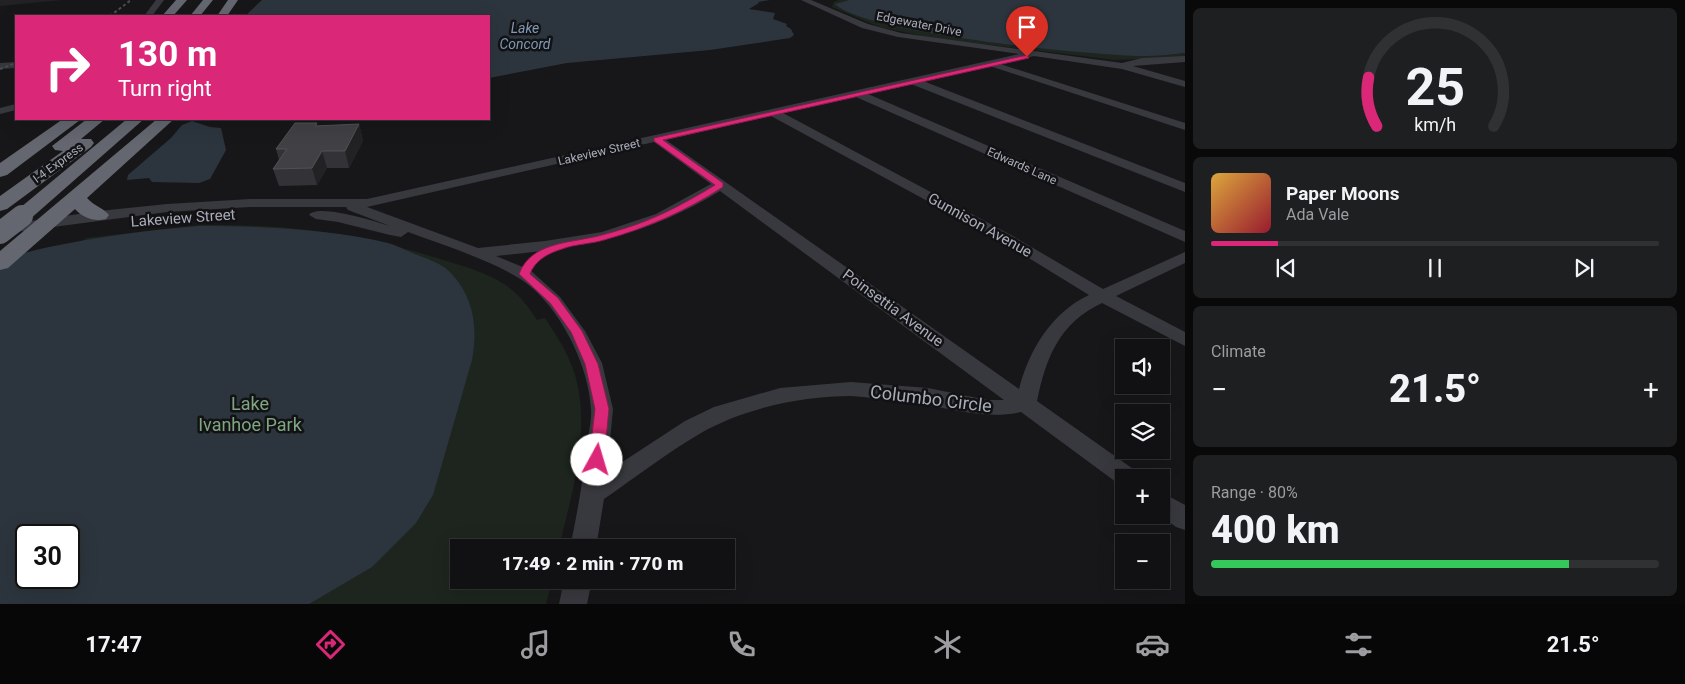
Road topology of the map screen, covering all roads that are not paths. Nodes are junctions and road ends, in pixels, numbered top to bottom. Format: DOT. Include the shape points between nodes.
graph roads {
  1 [pos="160,0"];
  2 [pos="169,0"];
  3 [pos="182,0"];
  4 [pos="194,0"];
  5 [pos="208,0"];
  6 [pos="219,0"];
  7 [pos="233,0"];
  8 [pos="805,0"];
  9 [pos="831,0"];
  10 [pos="816,4"];
  11 [pos="149,15"];
  12 [pos="158,15"];
  13 [pos="168,15"];
  14 [pos="180,15"];
  15 [pos="196,15"];
  16 [pos="207,15"];
  17 [pos="223,15"];
  18 [pos="1033,53"];
  19 [pos="1185,59"];
  20 [pos="1012,61"];
  21 [pos="1085,61"];
  22 [pos="994,64"];
  23 [pos="1122,66"];
  24 [pos="914,82"];
  25 [pos="1185,84"];
  26 [pos="859,94"];
  27 [pos="15,108"];
  28 [pos="0,111"];
  29 [pos="774,113"];
  30 [pos="56,120"];
  31 [pos="73,120"];
  32 [pos="96,120"];
  33 [pos="133,120"];
  34 [pos="143,120"];
  35 [pos="165,120"];
  36 [pos="117,126"];
  37 [pos="1185,127"];
  38 [pos="657,139"];
  39 [pos="0,162"];
  40 [pos="0,171"];
  41 [pos="720,185"];
  42 [pos="1185,188"];
  43 [pos="0,190"];
  44 [pos="76,198"];
  45 [pos="0,205"];
  46 [pos="354,205"];
  47 [pos="292,214"];
  48 [pos="99,215"];
  49 [pos="40,230"];
  50 [pos="0,232"];
  51 [pos="428,236"];
  52 [pos="1185,237"];
  53 [pos="561,245"];
  54 [pos="478,253"];
  55 [pos="3,254"];
  56 [pos="1185,257"];
  57 [pos="524,274"];
  58 [pos="1101,295"];
  59 [pos="1185,340"];
  60 [pos="1026,403"];
  61 [pos="1116,469"];
  62 [pos="593,494"];
  63 [pos="1170,508"];
  64 [pos="1185,519"];
  65 [pos="586,539"];
  66 [pos="576,589"];
  67 [pos="573,604"];
  1 -- 11 [label="street"];
  2 -- 12 [label="highway"];
  3 -- 13 [label="highway"];
  4 -- 14 [label="highway"];
  5 -- 15 [label="highway"];
  6 -- 16 [label="highway"];
  7 -- 17 [label="highway"];
  8 -- 10 [label="street, Edgewater Drive"];
  9 -- 10 [label="street"];
  10 -- 18 [label="street, Edgewater Drive" via="882,31 926,40"];
  18 -- 20 [label="street, Lakeview Street"];
  18 -- 21 [label="street, Edgewater Drive"];
  18 -- 23 [label="street, Edgewater Drive"];
  19 -- 23 [label="street" via="1142,61"];
  20 -- 21 [label="street"];
  20 -- 22 [label="street, Lakeview Street"];
  21 -- 23 [label="street, Edgewater Drive"];
  22 -- 24 [label="street, Lakeview Street"];
  22 -- 37 [label="street"];
  23 -- 25 [label="street, Edgewater Drive"];
  24 -- 26 [label="street, Lakeview Street"];
  24 -- 42 [label="street"];
  26 -- 29 [label="street, Lakeview Street"];
  26 -- 52 [label="street, Edwards Lane"];
  27 -- 28 [label="street"];
  29 -- 38 [label="street, Lakeview Street"];
  29 -- 58 [label="street, Gunnison Avenue" via="1006,238"];
  30 -- 39 [label="highway"];
  31 -- 40 [label="highway"];
  32 -- 43 [label="highway, I-4 Express"];
  33 -- 36 [label="highway"];
  34 -- 36 [label="highway"];
  35 -- 44 [label="highway"];
  36 -- 45 [label="highway, I-4 Express" via="97,135"];
  36 -- 50 [label="highway, bridge" via="22,216"];
  38 -- 41 [label="street, Poinsettia Avenue"];
  38 -- 46 [label="street, Lakeview Street"];
  41 -- 53 [label="street" via="690,205 639,226 598,239"];
  41 -- 60 [label="street, Poinsettia Avenue"];
  44 -- 48 [label="highway" via="85,209"];
  44 -- 49 [label="highway"];
  46 -- 47 [label="street, Lakeview Street"];
  46 -- 48 [label="street, Lakeview Street" via="229,204"];
  46 -- 51 [label="street"];
  47 -- 49 [label="street, Lakeview Street" via="173,216"];
  47 -- 51 [label="street" via="339,217 380,229"];
  48 -- 49 [label="street, Lakeview Street"];
  49 -- 50 [label="street, Lakeview Street"];
  49 -- 55 [label="highway"];
  51 -- 54 [label="street"];
  53 -- 54 [label="street"];
  53 -- 57 [label="street" via="538,256 527,266"];
  54 -- 57 [label="street"];
  56 -- 58 [label="street"];
  57 -- 62 [label="street" via="554,301 576,331 592,364 602,409"];
  58 -- 59 [label="street, Gunnison Avenue"];
  58 -- 60 [label="street" via="1078,307 1055,330 1035,365"];
  60 -- 61 [label="street, Poinsettia Avenue"];
  60 -- 62 [label="street, Columbo Circle" via="987,408 928,396 850,389 780,396 722,412"];
  62 -- 65 [label="street"];
  63 -- 64 [label="street"];
  66 -- 67 [label="street"];
}
